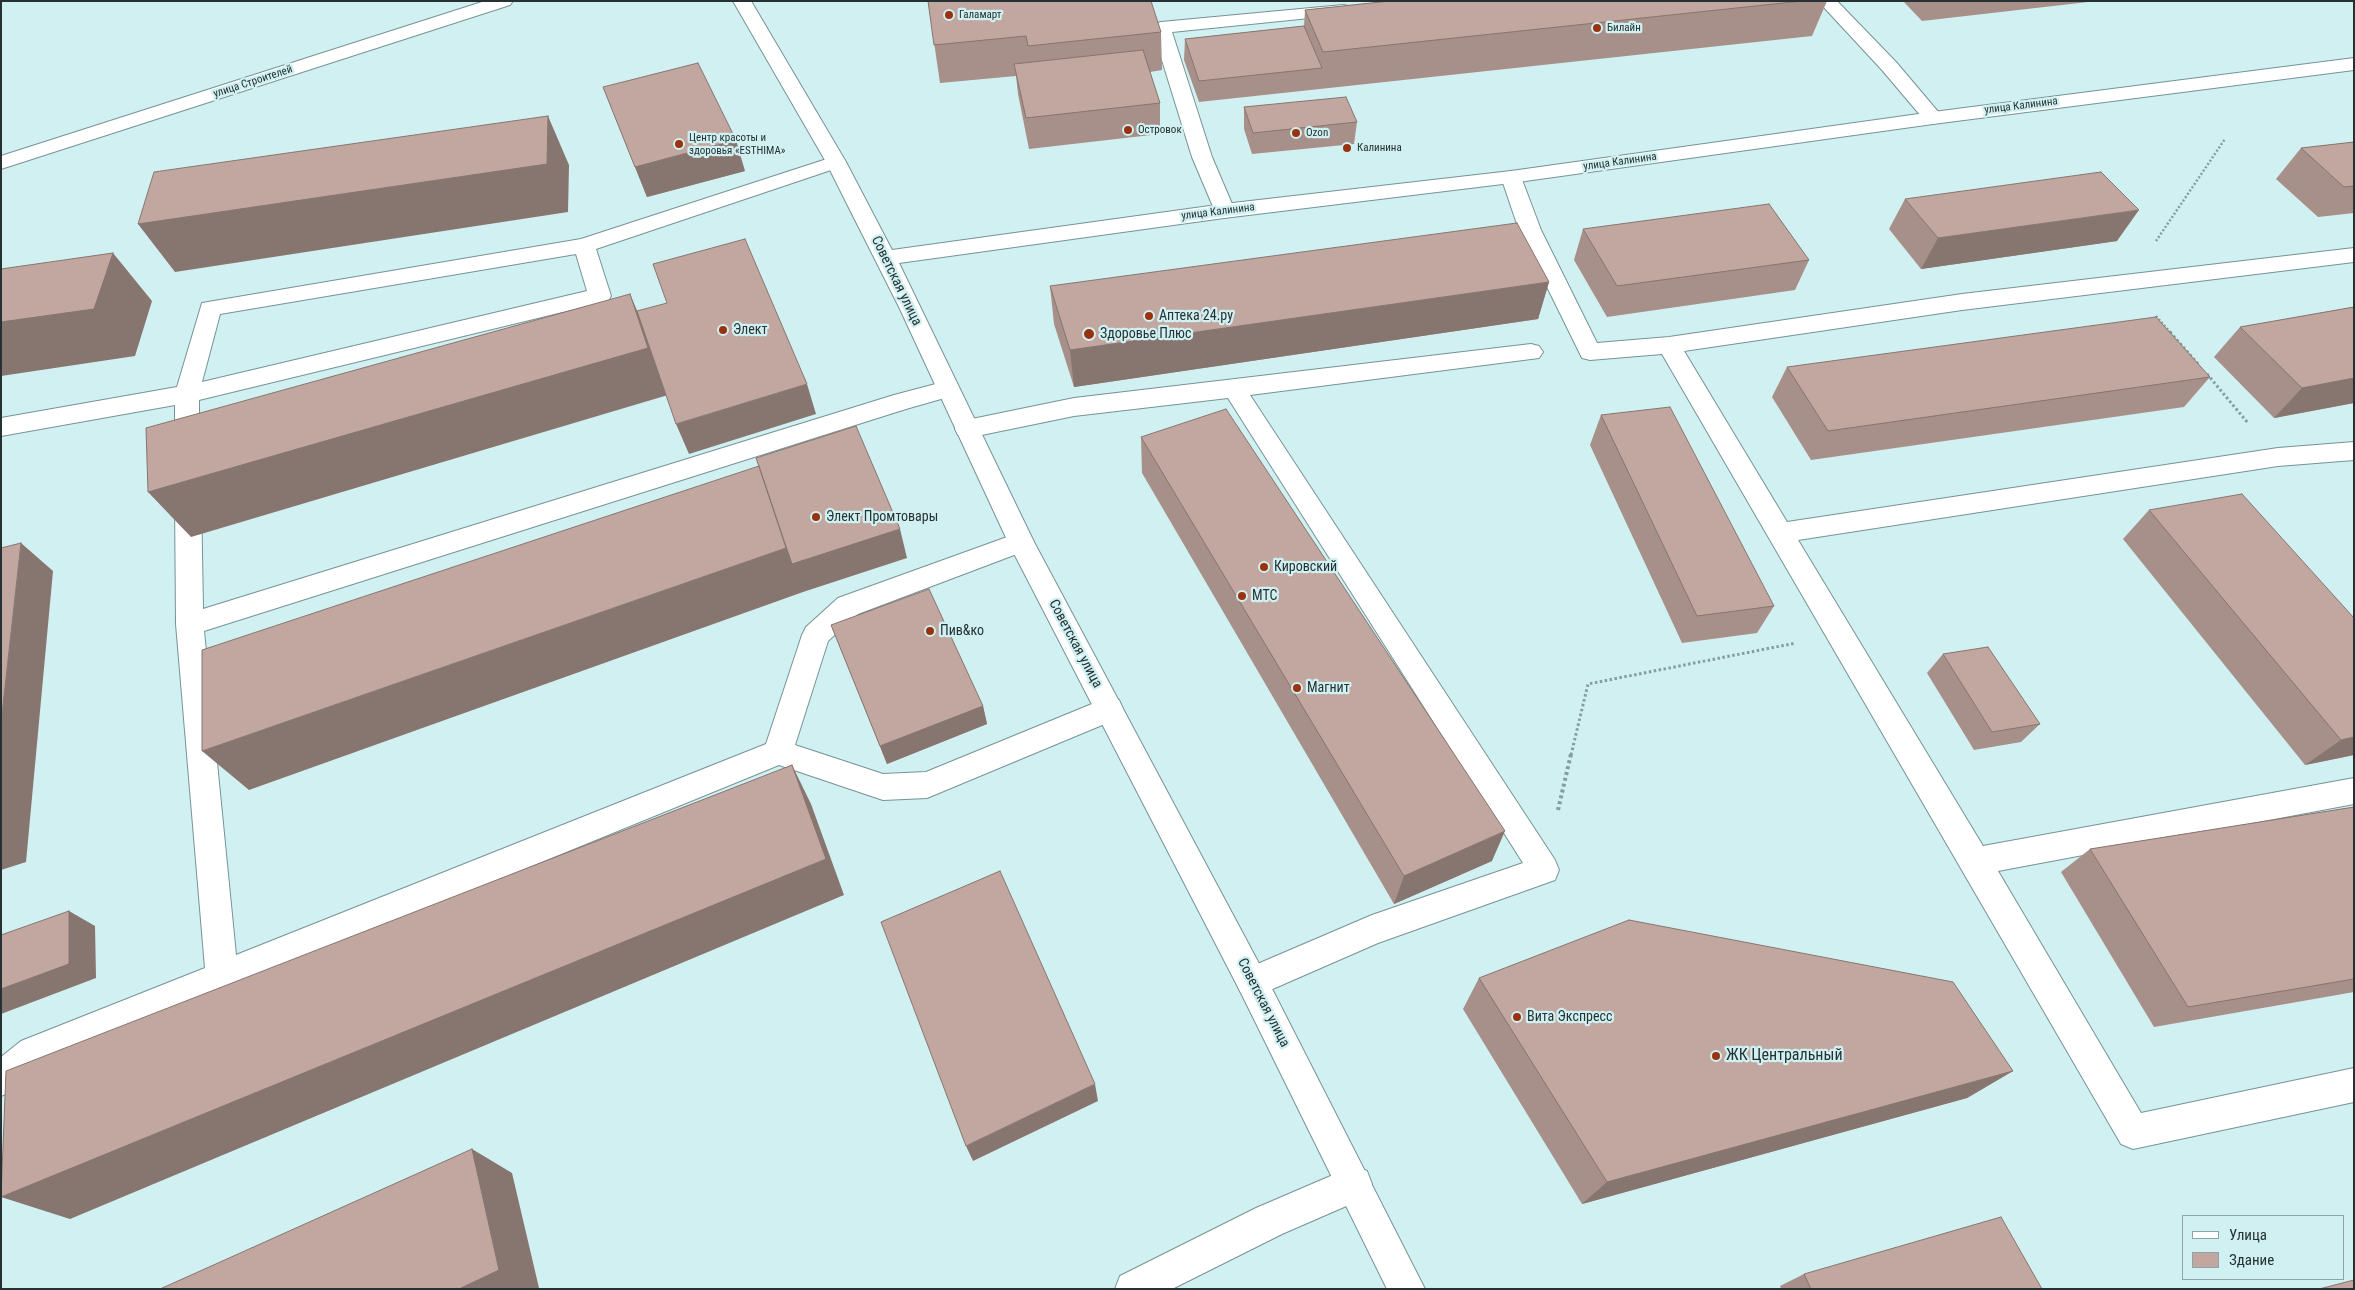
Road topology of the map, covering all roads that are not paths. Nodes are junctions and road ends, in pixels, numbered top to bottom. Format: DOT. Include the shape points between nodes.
graph roads {
  1 [pos="504,1"];
  2 [pos="742,1"];
  3 [pos="1827,1"];
  4 [pos="1356,8"];
  5 [pos="2354,64"];
  6 [pos="1933,118"];
  7 [pos="1,162"];
  8 [pos="836,162"];
  9 [pos="1511,177"];
  10 [pos="1224,211"];
  11 [pos="584,246"];
  12 [pos="2354,255"];
  13 [pos="886,258"];
  14 [pos="1669,345"];
  15 [pos="1531,352"];
  16 [pos="947,389"];
  17 [pos="1234,389"];
  18 [pos="186,394"];
  19 [pos="1,426"];
  20 [pos="967,430"];
  21 [pos="2354,451"];
  22 [pos="1781,533"];
  23 [pos="1022,542"];
  24 [pos="190,624"];
  25 [pos="1109,709"];
  26 [pos="778,752"];
  27 [pos="2354,791"];
  28 [pos="1975,861"];
  29 [pos="222,978"];
  30 [pos="1252,982"];
  31 [pos="1,1079"];
  32 [pos="2354,1085"];
  33 [pos="1354,1184"];
  34 [pos="1133,1289"];
  35 [pos="1407,1289"];
  1 -- 7 [label="street, улица Строителей"];
  2 -- 8 [label="street, Советская улица"];
  3 -- 6 [label="street"];
  4 -- 10 [label="street" via="1161,28 1202,156"];
  5 -- 6 [label="street, улица Калинина"];
  6 -- 9 [label="street, улица Калинина"];
  8 -- 11 [label="street"];
  8 -- 13 [label="street, Советская улица"];
  9 -- 10 [label="street, улица Калинина"];
  9 -- 14 [label="street" via="1530,230 1590,352"];
  10 -- 13 [label="street, улица Калинина"];
  11 -- 18 [label="street" via="210,308"];
  11 -- 18 [label="street" via="600,296"];
  12 -- 14 [label="street" via="1962,302"];
  13 -- 16 [label="street, Советская улица"];
  14 -- 22 [label="street"];
  15 -- 17 [label="street"];
  16 -- 20 [label="street, Советская улица"];
  16 -- 24 [label="street"];
  17 -- 20 [label="street" via="1074,406"];
  17 -- 30 [label="street" via="1544,870 1372,930"];
  18 -- 19 [label="street"];
  18 -- 24 [label="street"];
  20 -- 23 [label="street, Советская улица"];
  21 -- 22 [label="street" via="2278,457"];
  22 -- 28 [label="street"];
  23 -- 25 [label="street, Советская улица"];
  23 -- 26 [label="street" via="848,606 816,634"];
  24 -- 29 [label="street"];
  25 -- 26 [label="street" via="927,785 883,787"];
  25 -- 30 [label="street, Советская улица"];
  26 -- 29 [label="street"];
  27 -- 28 [label="street"];
  28 -- 32 [label="street" via="2133,1132"];
  29 -- 31 [label="street" via="33,1053"];
  30 -- 33 [label="street, Советская улица"];
  33 -- 34 [label="street" via="1269,1221"];
  33 -- 35 [label="street, Советская улица"];
}
